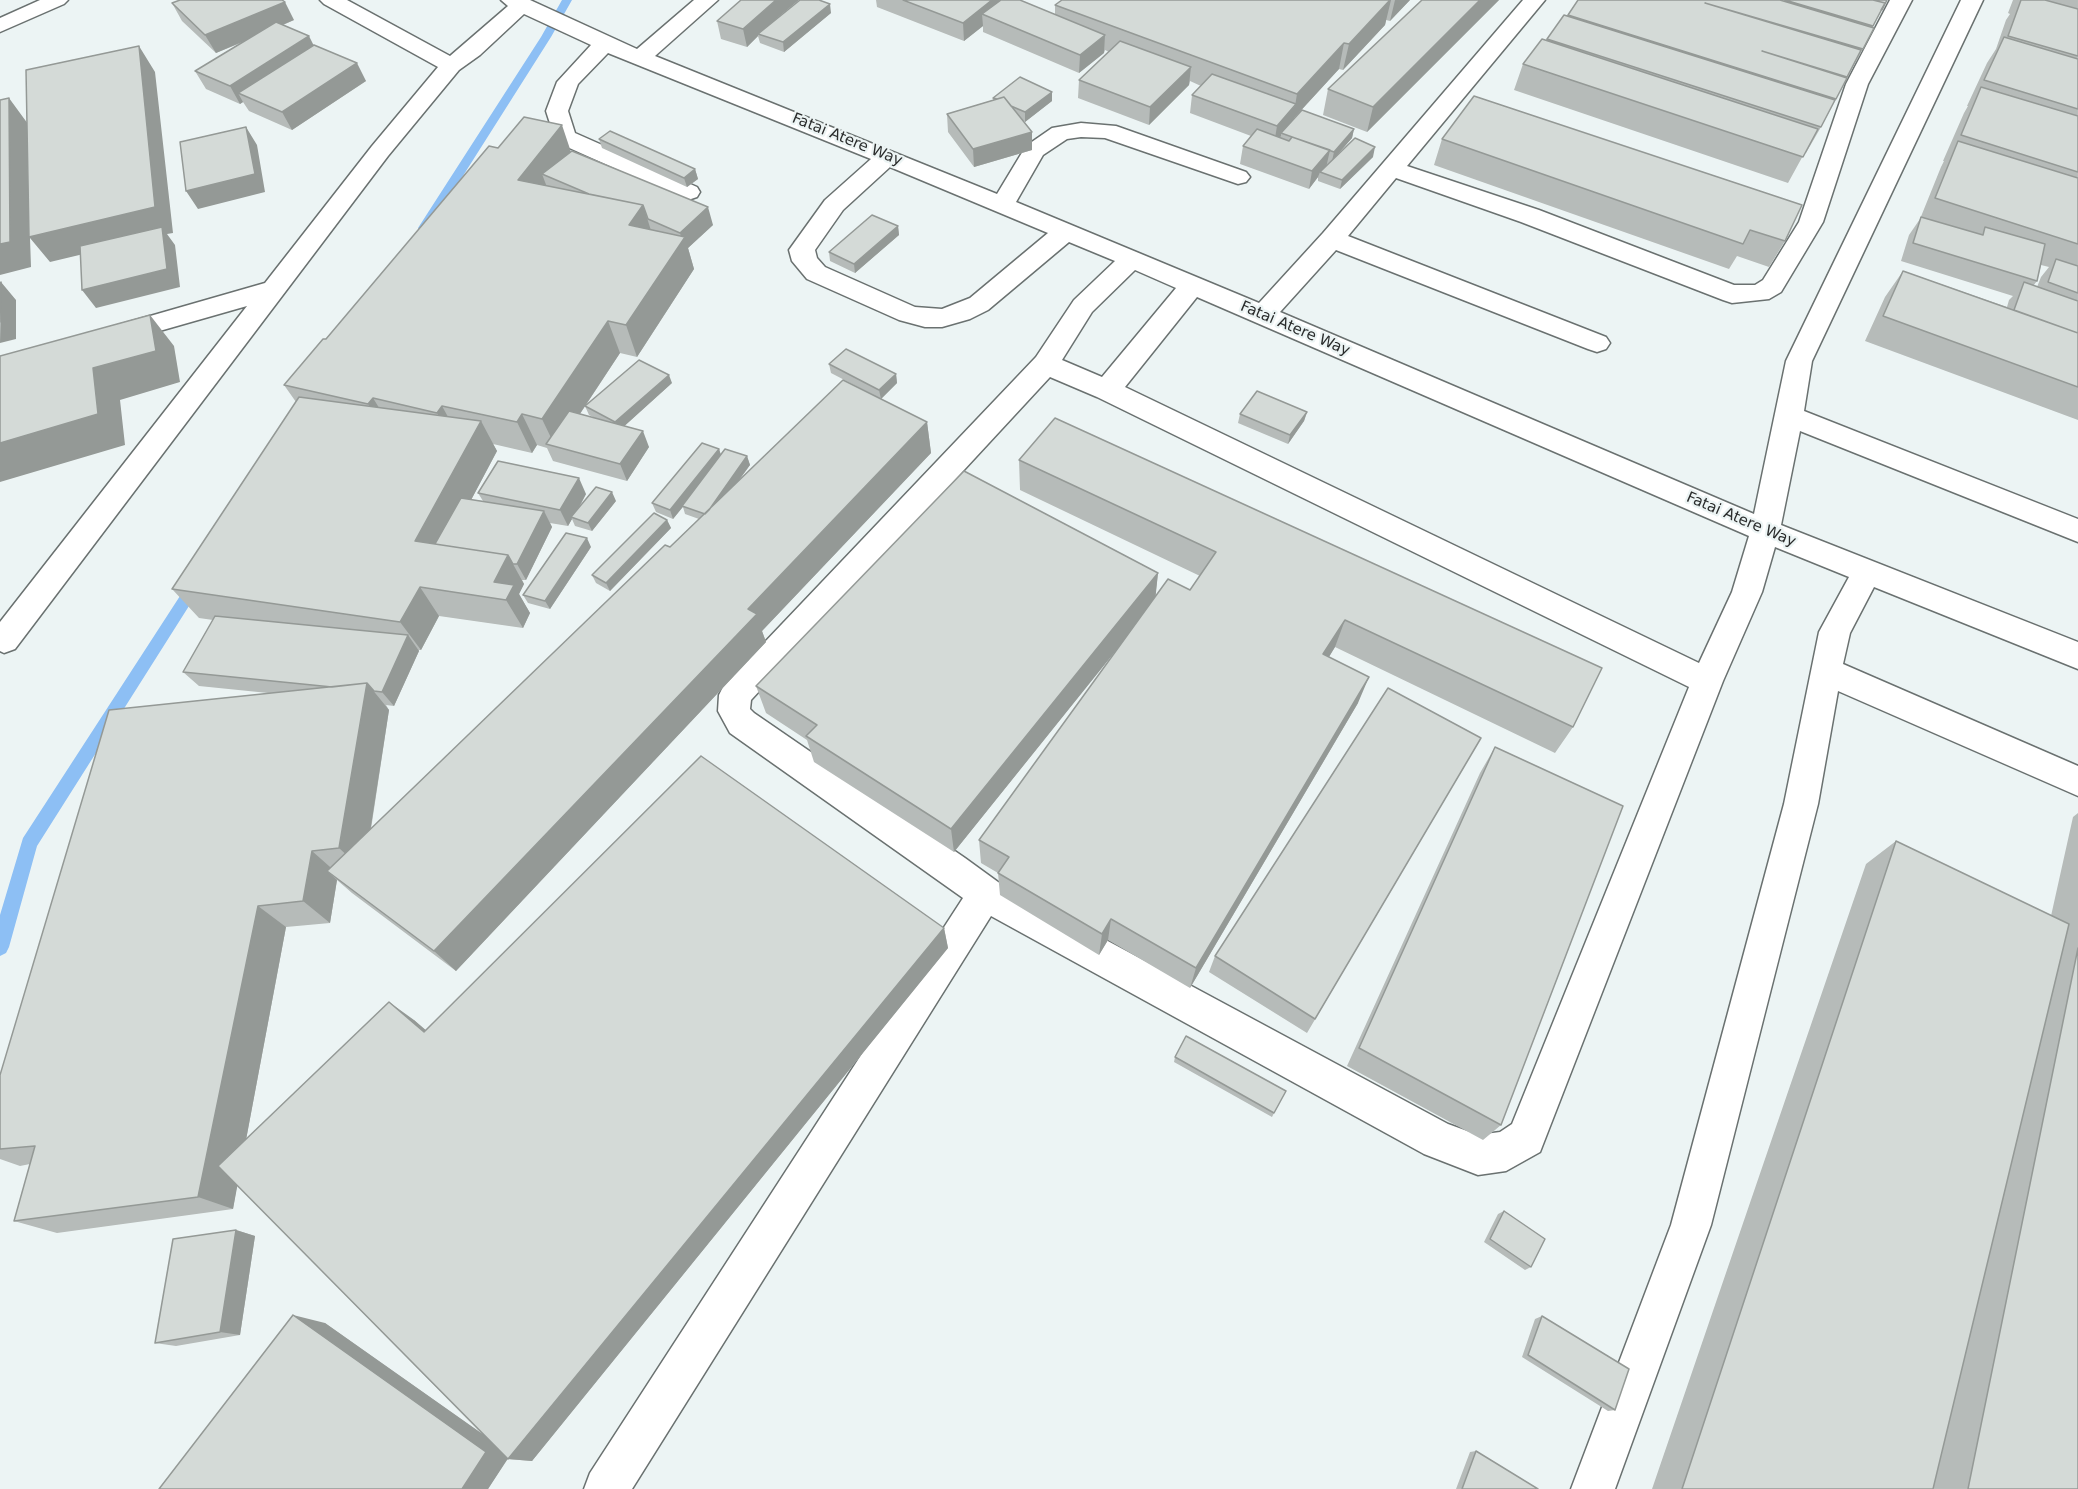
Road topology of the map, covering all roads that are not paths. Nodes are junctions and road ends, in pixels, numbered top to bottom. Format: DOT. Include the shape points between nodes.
graph roads {
  1 [pos="57,0"];
  2 [pos="707,0"];
  3 [pos="1534,0"];
  4 [pos="1901,0"];
  5 [pos="1972,0"];
  6 [pos="339,2"];
  7 [pos="517,2"];
  8 [pos="0,26"];
  9 [pos="605,43"];
  10 [pos="640,58"];
  11 [pos="451,65"];
  12 [pos="887,157"];
  13 [pos="1390,168"];
  14 [pos="1238,177"];
  15 [pos="688,192"];
  16 [pos="1003,204"];
  17 [pos="1066,231"];
  18 [pos="1332,239"];
  19 [pos="1132,258"];
  20 [pos="1194,285"];
  21 [pos="274,289"];
  22 [pos="1263,315"];
  23 [pos="91,341"];
  24 [pos="1597,343"];
  25 [pos="1046,364"];
  26 [pos="1107,390"];
  27 [pos="1789,416"];
  28 [pos="1765,531"];
  29 [pos="2078,531"];
  30 [pos="1868,571"];
  31 [pos="4,640"];
  32 [pos="2078,656"];
  33 [pos="1826,671"];
  34 [pos="1707,681"];
  35 [pos="2078,781"];
  36 [pos="985,894"];
  37 [pos="606,1489"];
  38 [pos="1593,1489"];
  1 -- 8 [label="street"];
  2 -- 10 [label="street"];
  3 -- 13 [label="street"];
  4 -- 13 [label="street" via="1857,84 1811,222 1772,286 1760,293 1732,294 1530,216"];
  5 -- 27 [label="street" via="1799,361"];
  6 -- 11 [label="street"];
  7 -- 9 [label="street, Fatai Atere Way"];
  7 -- 11 [label="street" via="472,50"];
  9 -- 10 [label="street, Fatai Atere Way"];
  9 -- 15 [label="street" via="568,82 557,111 564,137"];
  10 -- 12 [label="street, Fatai Atere Way"];
  11 -- 21 [label="street"];
  12 -- 16 [label="street, Fatai Atere Way"];
  12 -- 17 [label="street" via="834,205 802,250 805,261 816,273 908,314 942,318 979,304"];
  13 -- 18 [label="street"];
  14 -- 16 [label="street" via="1108,131 1071,131 1060,133 1034,151"];
  16 -- 17 [label="street, Fatai Atere Way"];
  17 -- 19 [label="street, Fatai Atere Way"];
  18 -- 22 [label="street"];
  18 -- 24 [label="street"];
  19 -- 20 [label="street, Fatai Atere Way"];
  19 -- 25 [label="street" via="1083,306"];
  20 -- 22 [label="street, Fatai Atere Way"];
  20 -- 26 [label="street"];
  21 -- 23 [label="street"];
  21 -- 31 [label="street"];
  22 -- 28 [label="street, Fatai Atere Way"];
  25 -- 26 [label="street"];
  25 -- 36 [label="street" via="735,695 733,704 742,723"];
  26 -- 34 [label="street"];
  27 -- 28 [label="street"];
  27 -- 29 [label="street"];
  28 -- 30 [label="street, Fatai Atere Way"];
  28 -- 34 [label="street" via="1747,592"];
  30 -- 32 [label="street, Fatai Atere Way"];
  30 -- 33 [label="street" via="1835,632"];
  33 -- 35 [label="street"];
  33 -- 38 [label="street" via="1801,804 1691,1225"];
  34 -- 36 [label="street" via="1526,1138 1506,1150 1478,1155 1438,1140"];
  36 -- 37 [label="street"];
}
